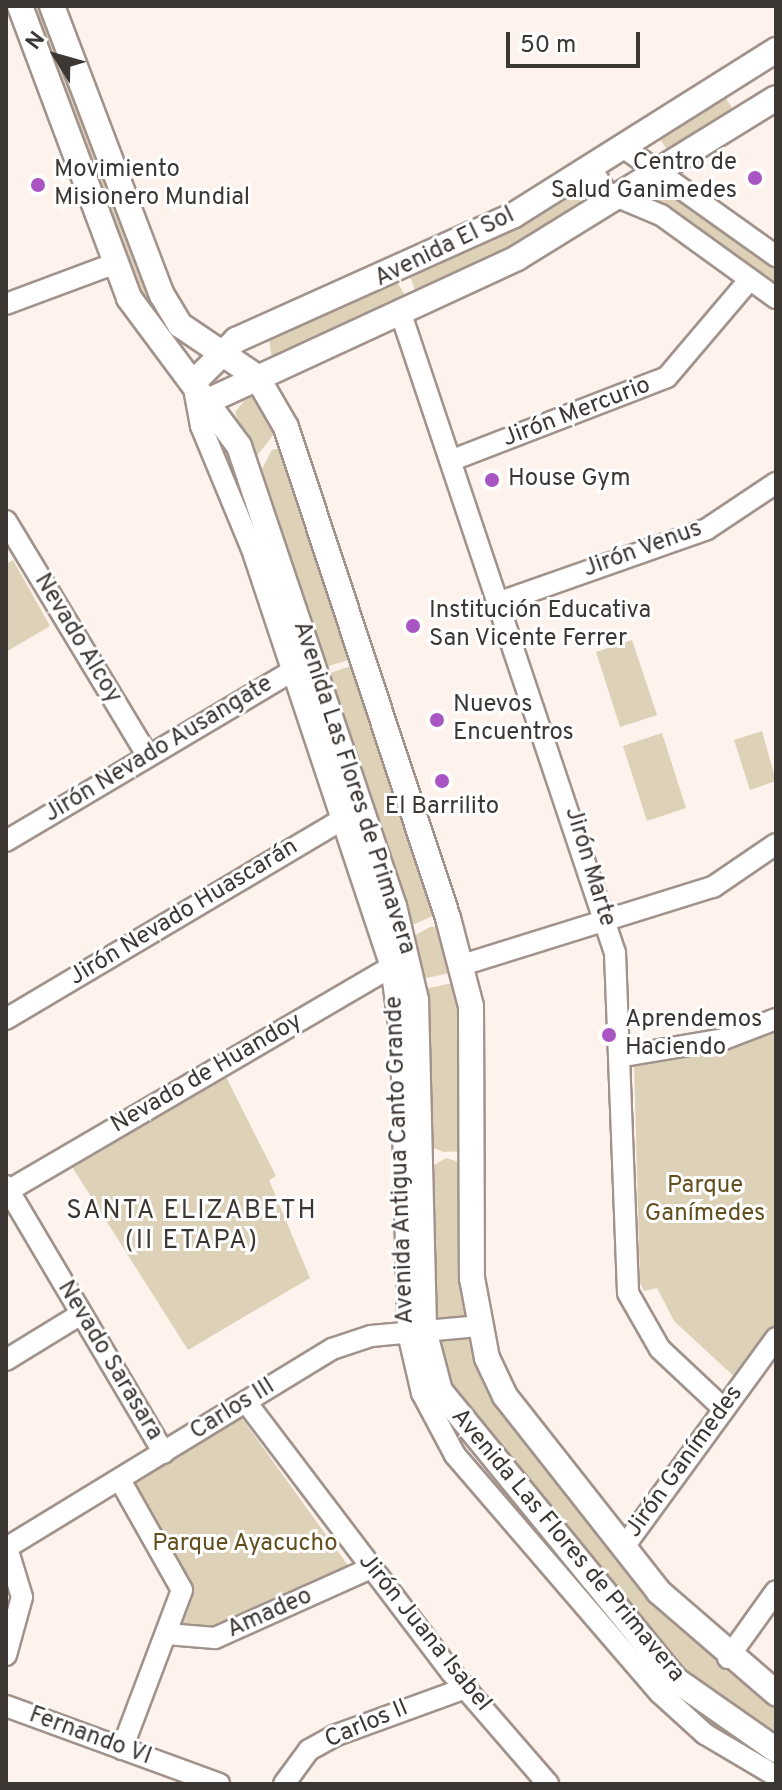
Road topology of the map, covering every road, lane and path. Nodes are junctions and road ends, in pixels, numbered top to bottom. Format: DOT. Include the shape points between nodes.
graph roads {
  1 [pos="20,6"];
  2 [pos="52,6"];
  3 [pos="776,50"];
  4 [pos="776,98"];
  5 [pos="623,147"];
  6 [pos="591,168"];
  7 [pos="662,170"];
  8 [pos="620,199"];
  9 [pos="776,256"];
  10 [pos="116,263"];
  11 [pos="750,279"];
  12 [pos="776,298"];
  13 [pos="6,304"];
  14 [pos="401,314"];
  15 [pos="219,354"];
  16 [pos="257,377"];
  17 [pos="200,392"];
  18 [pos="455,459"];
  19 [pos="776,483"];
  20 [pos="6,521"];
  21 [pos="503,601"];
  22 [pos="303,664"];
  23 [pos="148,756"];
  24 [pos="352,814"];
  25 [pos="6,841"];
  26 [pos="776,844"];
  27 [pos="606,917"];
  28 [pos="399,962"];
  29 [pos="462,965"];
  30 [pos="6,1019"];
  31 [pos="776,1019"];
  32 [pos="624,1056"];
  33 [pos="7,1189"];
  34 [pos="81,1314"];
  35 [pos="478,1326"];
  36 [pos="416,1332"];
  37 [pos="776,1338"];
  38 [pos="6,1360"];
  39 [pos="246,1402"];
  40 [pos="724,1409"];
  41 [pos="164,1453"];
  42 [pos="120,1480"];
  43 [pos="6,1548"];
  44 [pos="623,1548"];
  45 [pos="371,1568"];
  46 [pos="776,1591"];
  47 [pos="167,1634"];
  48 [pos="6,1655"];
  49 [pos="728,1658"];
  50 [pos="466,1688"];
  51 [pos="776,1693"];
  52 [pos="6,1706"];
  53 [pos="122,1749"];
  54 [pos="776,1750"];
  55 [pos="776,1776"];
  56 [pos="219,1784"];
  57 [pos="284,1784"];
  58 [pos="548,1784"];
  1 -- 10 [label="main road, Avenida Las Flores de Primavera"];
  2 -- 15 [label="main road" via="162,295 180,325"];
  3 -- 5 [label="main road, Avenida El Sol"];
  4 -- 7 [label="main road, Avenida El Sol"];
  5 -- 6 [label="main road, Avenida El Sol"];
  5 -- 7 [label="street"];
  6 -- 8 [label="street"];
  6 -- 15 [label="main road, Avenida El Sol" via="452,248 236,340"];
  7 -- 8 [label="main road, Avenida El Sol"];
  7 -- 9 [label="street"];
  8 -- 11 [label="street" via="661,215"];
  8 -- 14 [label="main road, Avenida El Sol"];
  10 -- 13 [label="street"];
  10 -- 17 [label="main road, Avenida Las Flores de Primavera" via="149,329"];
  11 -- 12 [label="street"];
  11 -- 18 [label="street, Jirón Mercurio" via="667,377"];
  14 -- 16 [label="main road, Avenida El Sol"];
  14 -- 18 [label="street, Jirón Marte"];
  15 -- 16 [label="main road"];
  15 -- 17 [label="main road, Avenida El Sol"];
  16 -- 17 [label="main road, Avenida El Sol"];
  16 -- 29 [label="main road, Avenida Las Flores de Primavera" via="289,437"];
  17 -- 22 [label="main road, Avenida Las Flores de Primavera" via="239,446"];
  18 -- 21 [label="street, Jirón Marte"];
  19 -- 21 [label="street, Jirón Venus" via="707,529"];
  20 -- 23 [label="street, Nevado Alcoy"];
  21 -- 27 [label="street, Jirón Marte"];
  22 -- 23 [label="street, Jirón Nevado Ausangate"];
  22 -- 24 [label="main road, Avenida Las Flores de Primavera"];
  23 -- 25 [label="street, Jirón Nevado Ausangate"];
  24 -- 28 [label="main road, Avenida Las Flores de Primavera"];
  24 -- 30 [label="street, Jirón Nevado Huascarán"];
  26 -- 27 [label="street" via="713,887"];
  27 -- 29 [label="street"];
  27 -- 32 [label="street, Jirón Marte"];
  28 -- 33 [label="street, Nevado de Huandoy"];
  28 -- 36 [label="main road, Avenida Las Flores de Primavera" via="421,1053"];
  29 -- 35 [label="main road, Avenida Las Flores de Primavera" via="473,1051"];
  31 -- 32 [label="street" via="724,1039"];
  32 -- 40 [label="street, Jirón Marte" via="628,1293 660,1349"];
  33 -- 34 [label="street, Nevado Sarasara"];
  34 -- 38 [label="street"];
  34 -- 41 [label="street, Nevado Sarasara"];
  35 -- 36 [label="street, Carlos III"];
  35 -- 44 [label="main road, Avenida Las Flores de Primavera" via="505,1396"];
  36 -- 39 [label="street, Carlos III" via="350,1341"];
  36 -- 54 [label="main road, Avenida Las Flores de Primavera" via="453,1413 650,1651 695,1697"];
  36 -- 55 [label="street, Avenida Antigua Canto Grande" via="422,1393 455,1455 683,1718"];
  37 -- 40 [label="street, Jirón Ganímedes"];
  39 -- 41 [label="street, Carlos III"];
  39 -- 45 [label="street, Jirón Juana Isabel"];
  40 -- 44 [label="street, Jirón Ganímedes"];
  41 -- 42 [label="street, Carlos III"];
  42 -- 43 [label="street, Carlos III"];
  42 -- 47 [label="street" via="180,1578"];
  43 -- 48 [label="street" via="22,1597"];
  44 -- 49 [label="main road, Avenida Las Flores de Primavera"];
  45 -- 47 [label="street, Amadeo" via="215,1638"];
  45 -- 50 [label="street, Jirón Juana Isabel"];
  46 -- 49 [label="street"];
  47 -- 53 [label="street"];
  49 -- 51 [label="main road, Avenida Las Flores de Primavera"];
  50 -- 57 [label="street, Carlos II" via="334,1736 309,1750"];
  50 -- 58 [label="street, Jirón Juana Isabel"];
  52 -- 53 [label="street, Fernando VI"];
  53 -- 56 [label="street, Fernando VI"];
}
